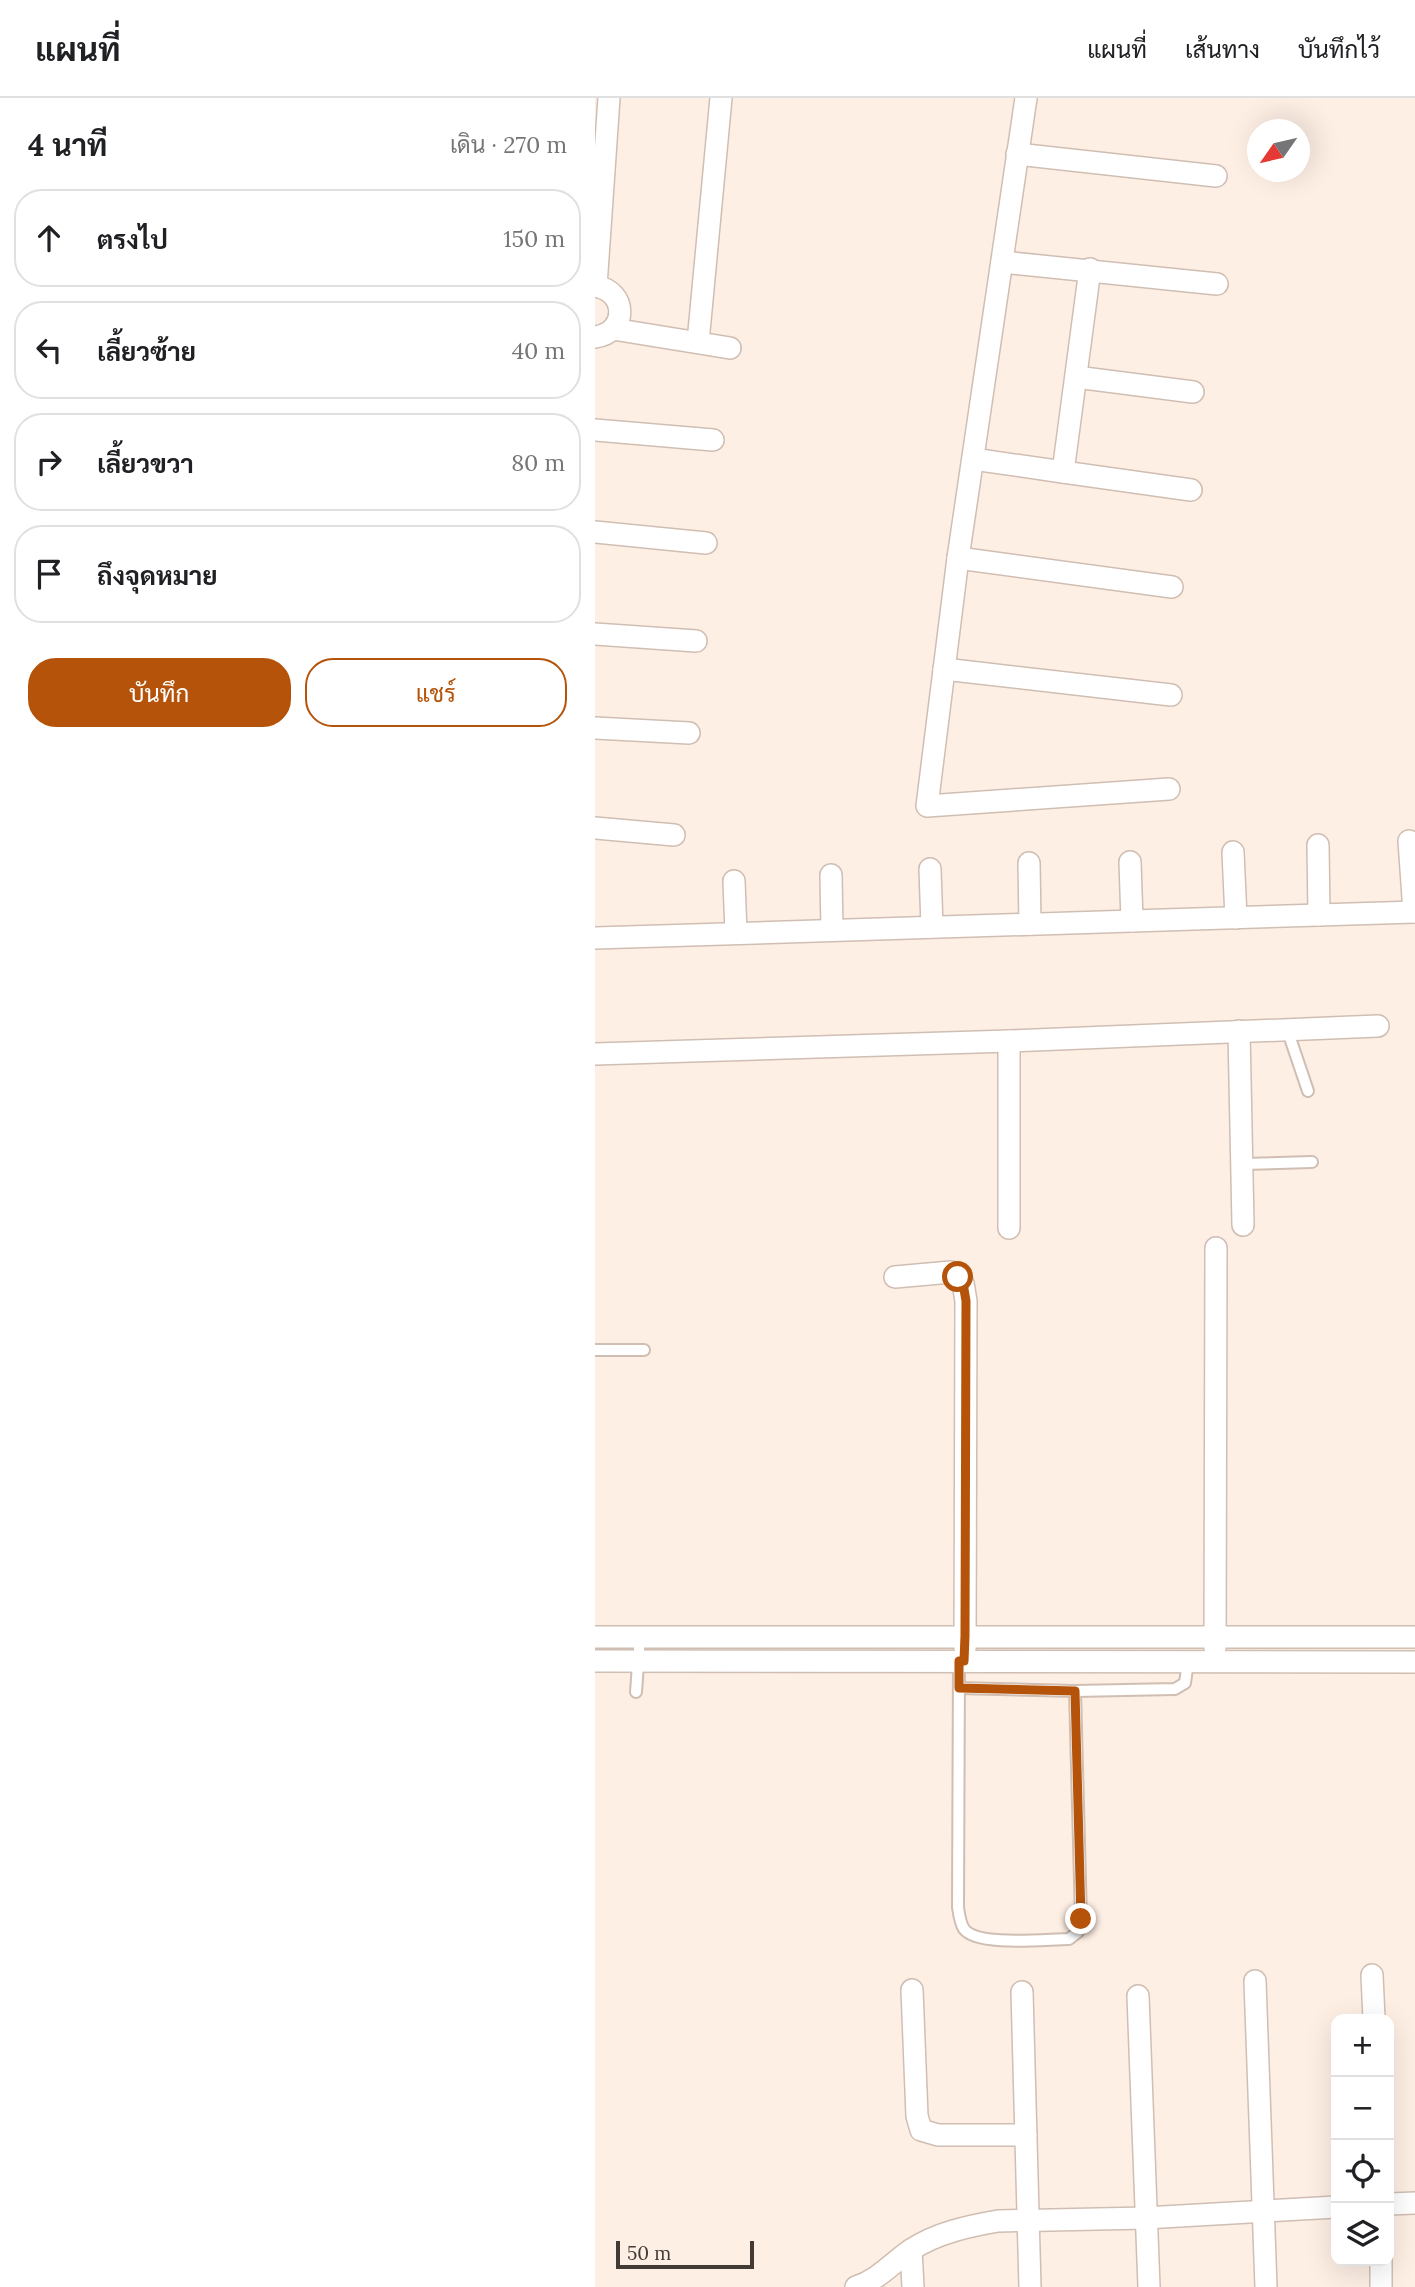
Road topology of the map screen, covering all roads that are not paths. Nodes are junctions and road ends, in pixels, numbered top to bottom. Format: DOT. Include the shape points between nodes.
graph roads {
  1 [pos="609,98"];
  2 [pos="721,98"];
  3 [pos="1026,98"];
  4 [pos="1017,154"];
  5 [pos="1216,176"];
  6 [pos="1002,262"];
  7 [pos="1090,269"];
  8 [pos="1217,284"];
  9 [pos="595,286"];
  10 [pos="604,333"];
  11 [pos="698,342"];
  12 [pos="730,348"];
  13 [pos="1076,377"];
  14 [pos="1193,392"];
  15 [pos="595,430"];
  16 [pos="713,440"];
  17 [pos="973,459"];
  18 [pos="1063,472"];
  19 [pos="1191,490"];
  20 [pos="595,532"];
  21 [pos="706,543"];
  22 [pos="958,558"];
  23 [pos="1172,587"];
  24 [pos="595,634"];
  25 [pos="696,641"];
  26 [pos="944,669"];
  27 [pos="1171,695"];
  28 [pos="595,728"];
  29 [pos="689,733"];
  30 [pos="1169,789"];
  31 [pos="595,828"];
  32 [pos="674,835"];
  33 [pos="1409,841"];
  34 [pos="1318,845"];
  35 [pos="1233,852"];
  36 [pos="1130,862"];
  37 [pos="1029,863"];
  38 [pos="930,869"];
  39 [pos="831,875"];
  40 [pos="734,881"];
  41 [pos="1414,912"];
  42 [pos="1319,915"];
  43 [pos="1236,918"];
  44 [pos="1132,920"];
  45 [pos="1030,924"];
  46 [pos="932,927"];
  47 [pos="832,930"];
  48 [pos="736,933"];
  49 [pos="595,937"];
  50 [pos="1378,1026"];
  51 [pos="1287,1029"];
  52 [pos="1238,1031"];
  53 [pos="1009,1041"];
  54 [pos="595,1054"];
  55 [pos="1308,1091"];
  56 [pos="1312,1162"];
  57 [pos="1242,1164"];
  58 [pos="1243,1225"];
  59 [pos="1009,1228"];
  60 [pos="1216,1248"];
  61 [pos="895,1277"];
  62 [pos="595,1350"];
  63 [pos="643,1350"];
  64 [pos="640,1636"];
  65 [pos="761,1636"];
  66 [pos="965,1636"];
  67 [pos="595,1637"];
  68 [pos="1215,1637"];
  69 [pos="1415,1637"];
  70 [pos="595,1661"];
  71 [pos="638,1661"];
  72 [pos="762,1661"];
  73 [pos="962,1661"];
  74 [pos="1188,1661"];
  75 [pos="1215,1662"];
  76 [pos="1415,1662"];
  77 [pos="959,1688"];
  78 [pos="1075,1691"];
  79 [pos="636,1692"];
  80 [pos="1372,1975"];
  81 [pos="1255,1981"];
  82 [pos="912,1990"];
  83 [pos="1022,1992"];
  84 [pos="1138,1996"];
  85 [pos="1374,2014"];
  86 [pos="1026,2135"];
  87 [pos="1415,2203"];
  88 [pos="1394,2204"];
  89 [pos="1331,2207"];
  90 [pos="1263,2210"];
  91 [pos="1145,2218"];
  92 [pos="1027,2221"];
  93 [pos="911,2250"];
  94 [pos="1381,2266"];
  95 [pos="856,2287"];
  96 [pos="913,2287"];
  97 [pos="1030,2287"];
  98 [pos="1149,2287"];
  99 [pos="1266,2287"];
  100 [pos="1381,2287"];
  1 -- 9 [label="street"];
  2 -- 11 [label="street"];
  3 -- 4 [label="street"];
  4 -- 5 [label="street"];
  4 -- 6 [label="street"];
  6 -- 7 [label="street"];
  6 -- 17 [label="street"];
  7 -- 8 [label="street"];
  7 -- 13 [label="street"];
  9 -- 10 [label="street" via="610,292 619,305 620,314"];
  10 -- 11 [label="street"];
  11 -- 12 [label="street"];
  13 -- 14 [label="street"];
  13 -- 18 [label="street"];
  15 -- 16 [label="street"];
  17 -- 18 [label="street"];
  17 -- 22 [label="street"];
  18 -- 19 [label="street"];
  20 -- 21 [label="street"];
  22 -- 23 [label="street"];
  22 -- 26 [label="street"];
  24 -- 25 [label="street"];
  26 -- 27 [label="street"];
  26 -- 30 [label="street" via="927,806"];
  28 -- 29 [label="street"];
  31 -- 32 [label="street"];
  33 -- 41 [label="street"];
  34 -- 42 [label="street"];
  35 -- 43 [label="street"];
  36 -- 44 [label="street"];
  37 -- 45 [label="street"];
  38 -- 46 [label="street"];
  39 -- 47 [label="street"];
  40 -- 48 [label="street"];
  41 -- 42 [label="street"];
  42 -- 43 [label="street"];
  43 -- 44 [label="street"];
  44 -- 45 [label="street"];
  45 -- 46 [label="street"];
  46 -- 47 [label="street"];
  47 -- 48 [label="street"];
  48 -- 49 [label="street"];
  50 -- 51 [label="street"];
  51 -- 52 [label="street"];
  51 -- 55 [label="lane"];
  52 -- 53 [label="street"];
  52 -- 57 [label="street"];
  53 -- 54 [label="street"];
  53 -- 59 [label="street"];
  56 -- 57 [label="lane"];
  57 -- 58 [label="street"];
  60 -- 68 [label="street"];
  61 -- 66 [label="street" via="951,1272 963,1283"];
  62 -- 63 [label="lane"];
  64 -- 65 [label="street"];
  64 -- 67 [label="street"];
  64 -- 71 [label="lane"];
  65 -- 66 [label="street"];
  65 -- 72 [label="street"];
  66 -- 68 [label="street"];
  66 -- 73 [label="street"];
  68 -- 69 [label="street"];
  68 -- 75 [label="street"];
  70 -- 71 [label="street"];
  71 -- 72 [label="street"];
  71 -- 79 [label="lane"];
  72 -- 73 [label="street"];
  73 -- 74 [label="street"];
  73 -- 77 [label="lane"];
  74 -- 75 [label="street"];
  74 -- 78 [label="lane" via="1185,1683 1175,1689"];
  75 -- 76 [label="street"];
  77 -- 78 [label="lane"];
  77 -- 78 [label="lane" via="958,1907 963,1927 985,1940 1069,1939 1077,1932 1081,1919"];
  80 -- 85 [label="street"];
  81 -- 90 [label="street"];
  82 -- 86 [label="street" via="921,2130 938,2135"];
  83 -- 86 [label="street"];
  84 -- 91 [label="street"];
  86 -- 92 [label="street"];
  87 -- 88 [label="street"];
  89 -- 90 [label="street"];
  90 -- 91 [label="street"];
  90 -- 99 [label="street"];
  91 -- 92 [label="street"];
  91 -- 98 [label="street"];
  92 -- 93 [label="street" via="977,2225"];
  92 -- 97 [label="street"];
  93 -- 95 [label="street" via="882,2274"];
  93 -- 96 [label="street"];
  94 -- 100 [label="street"];
}
